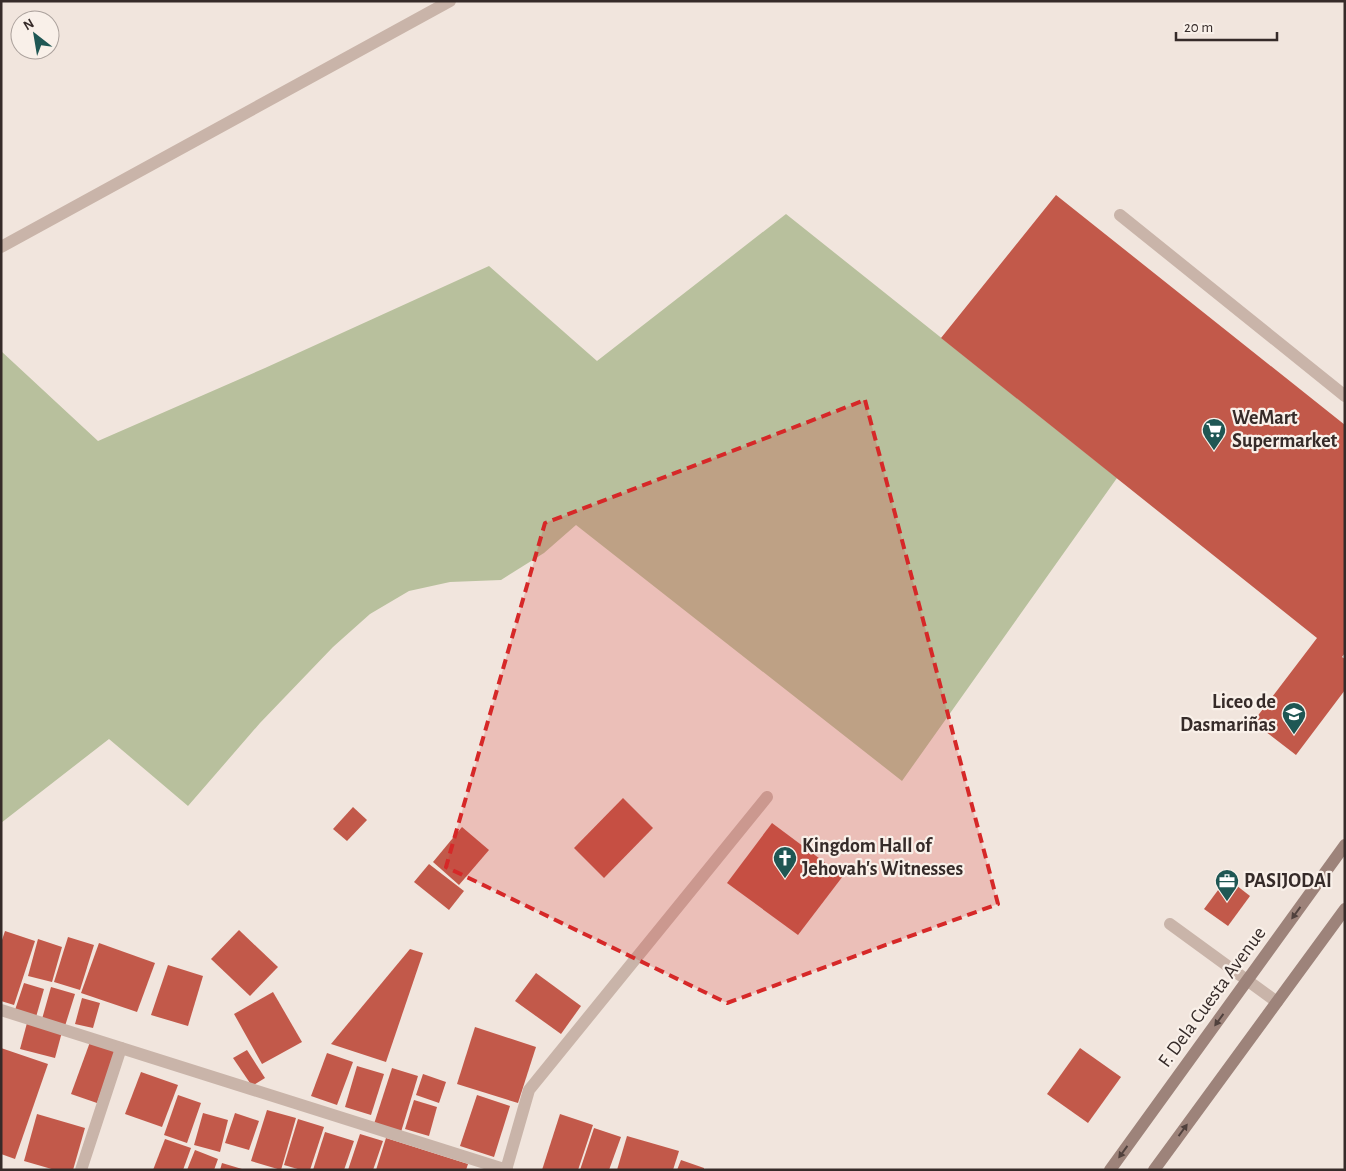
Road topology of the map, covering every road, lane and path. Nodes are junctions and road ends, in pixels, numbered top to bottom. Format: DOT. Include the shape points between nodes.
graph roads {
  1 [pos="450,1"];
  2 [pos="1120,215"];
  3 [pos="1,247"];
  4 [pos="1345,396"];
  5 [pos="767,797"];
  6 [pos="1345,845"];
  7 [pos="1345,909"];
  8 [pos="1170,924"];
  9 [pos="1247,980"];
  10 [pos="1277,1002"];
  11 [pos="1,1010"];
  12 [pos="121,1048"];
  13 [pos="81,1170"];
  14 [pos="506,1170"];
  15 [pos="1110,1170"];
  16 [pos="1154,1170"];
  1 -- 3 [label="street"];
  2 -- 4 [label="street"];
  5 -- 14 [label="street" via="529,1090"];
  6 -- 9 [label="street, F. Dela Cuesta Avenue, one-way"];
  7 -- 10 [label="street"];
  8 -- 9 [label="street"];
  9 -- 10 [label="street"];
  9 -- 15 [label="street, F. Dela Cuesta Avenue, one-way"];
  16 -- 10 [label="street, one-way"];
  11 -- 12 [label="street"];
  12 -- 13 [label="street"];
  12 -- 14 [label="street"];
}
